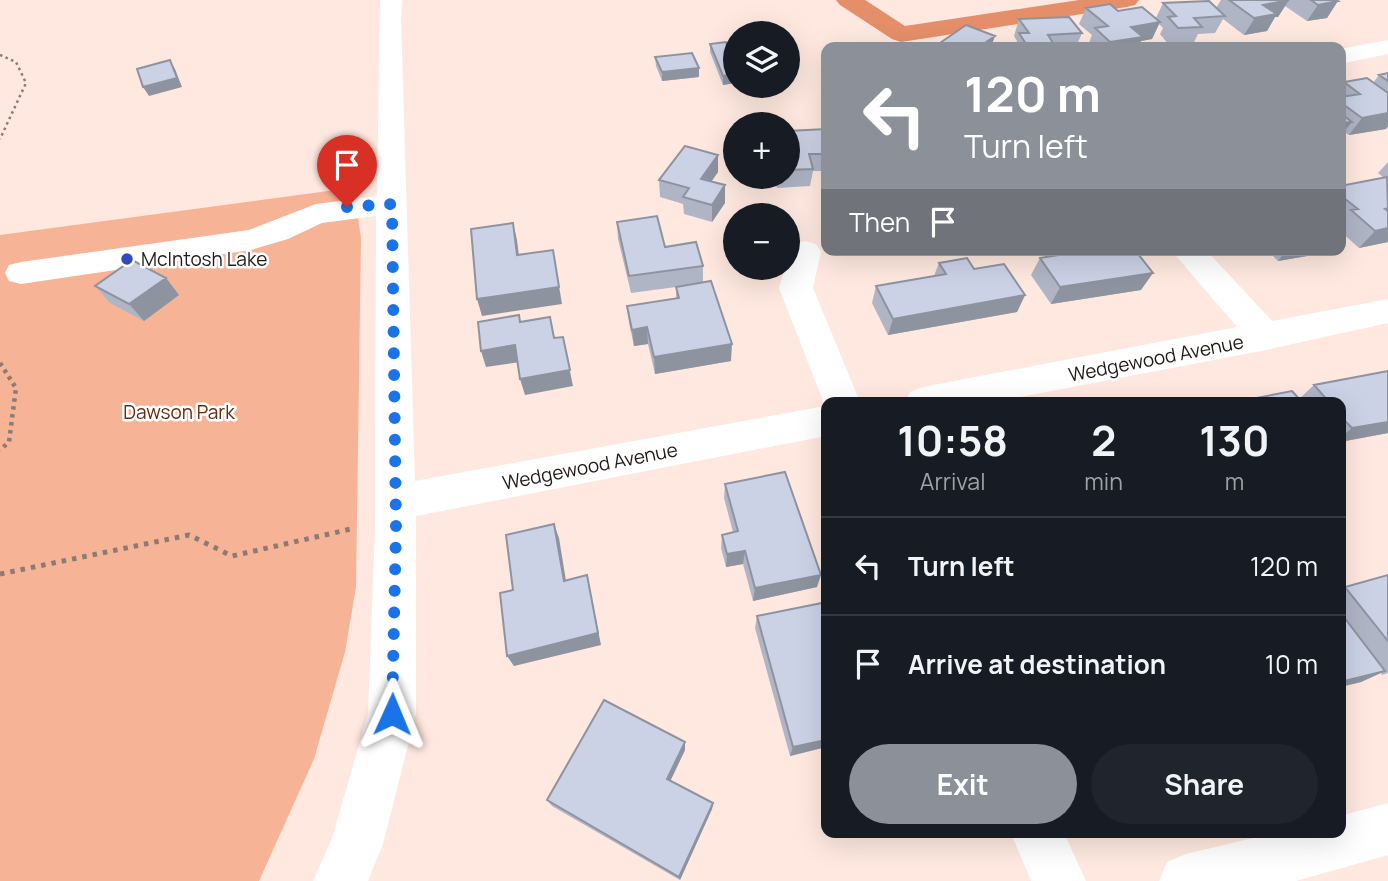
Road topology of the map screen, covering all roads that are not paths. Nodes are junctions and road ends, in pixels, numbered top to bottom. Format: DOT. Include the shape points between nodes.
graph roads {
  1 [pos="391,0"];
  2 [pos="1388,47"];
  3 [pos="1346,56"];
  4 [pos="392,204"];
  5 [pos="805,252"];
  6 [pos="1192,256"];
  7 [pos="21,273"];
  8 [pos="1388,311"];
  9 [pos="1266,337"];
  10 [pos="839,397"];
  11 [pos="949,397"];
  12 [pos="821,422"];
  13 [pos="396,502"];
  14 [pos="1388,829"];
  15 [pos="1039,838"];
  16 [pos="340,881"];
  17 [pos="1059,881"];
  18 [pos="1186,881"];
  1 -- 4 [label="street"];
  2 -- 3 [label="street"];
  4 -- 7 [label="street" via="316,214 251,240"];
  4 -- 13 [label="street"];
  5 -- 10 [label="street" via="796,288"];
  6 -- 9 [label="street"];
  8 -- 9 [label="street, Wedgewood Avenue"];
  9 -- 11 [label="street, Wedgewood Avenue"];
  12 -- 13 [label="street, Wedgewood Avenue"];
  13 -- 16 [label="street" via="392,714 357,844"];
  14 -- 18 [label="street"];
  15 -- 17 [label="street"];
}
